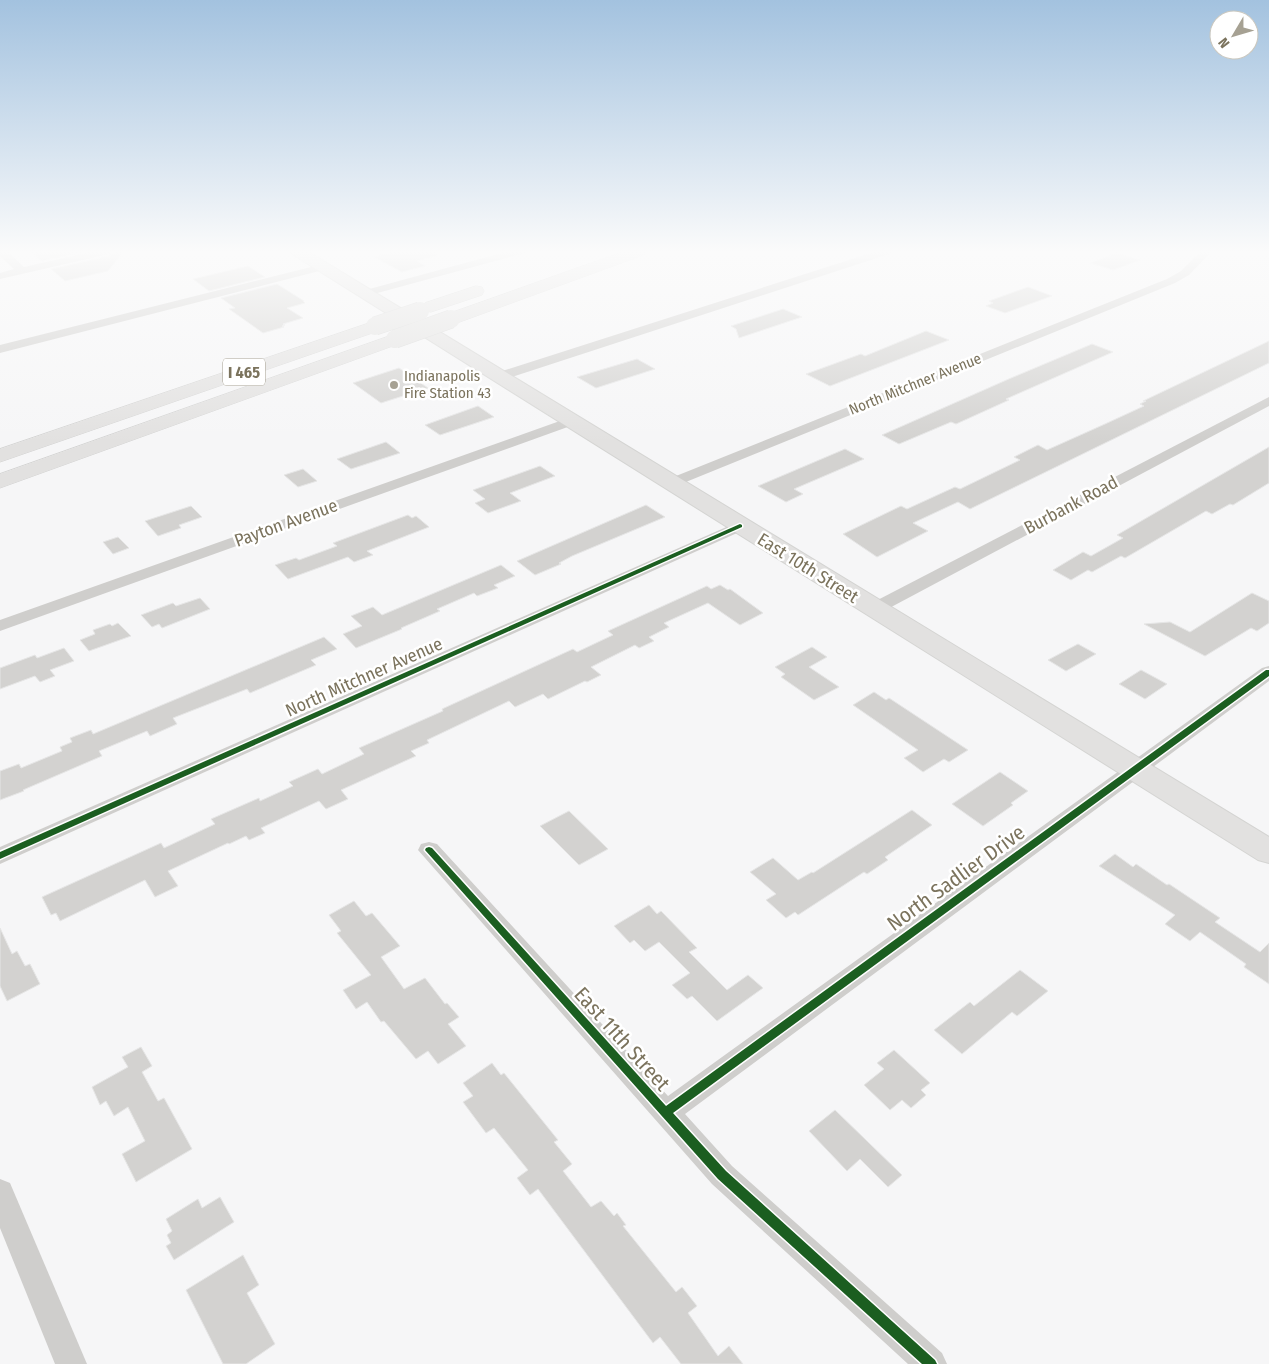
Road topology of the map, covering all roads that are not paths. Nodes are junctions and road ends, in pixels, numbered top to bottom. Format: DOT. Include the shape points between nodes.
graph roads {
  1 [pos="135,315"];
  2 [pos="401,315"];
  3 [pos="408,315"];
  4 [pos="463,315"];
  5 [pos="691,315"];
  6 [pos="1088,315"];
  7 [pos="0,349"];
  8 [pos="501,376"];
  9 [pos="1269,401"];
  10 [pos="571,421"];
  11 [pos="0,456"];
  12 [pos="0,481"];
  13 [pos="671,483"];
  14 [pos="740,526"];
  15 [pos="874,609"];
  16 [pos="0,626"];
  17 [pos="1269,672"];
  18 [pos="1135,769"];
  19 [pos="429,850"];
  20 [pos="1269,852"];
  21 [pos="0,856"];
  22 [pos="665,1112"];
  23 [pos="0,1193"];
  24 [pos="72,1364"];
  25 [pos="931,1364"];
  1 -- 7 [label="street"];
  2 -- 8 [label="main road, East 10th Street"];
  3 -- 11 [label="highway, I 465, bridge"];
  4 -- 12 [label="highway, I 465, bridge"];
  5 -- 8 [label="street"];
  6 -- 13 [label="street, North Mitchner Avenue"];
  8 -- 10 [label="main road, East 10th Street"];
  9 -- 15 [label="street, Burbank Road"];
  10 -- 13 [label="main road, East 10th Street"];
  10 -- 16 [label="street, Payton Avenue"];
  13 -- 14 [label="main road, East 10th Street"];
  14 -- 15 [label="main road, East 10th Street"];
  14 -- 21 [label="street, North Mitchner Avenue"];
  15 -- 18 [label="main road, East 10th Street"];
  17 -- 18 [label="street, North Sadlier Drive"];
  18 -- 20 [label="main road, East 10th Street"];
  18 -- 22 [label="street, North Sadlier Drive"];
  19 -- 22 [label="street, East 11th Street"];
  22 -- 25 [label="street, East 11th Street" via="722,1175"];
  23 -- 24 [label="street"];
}
